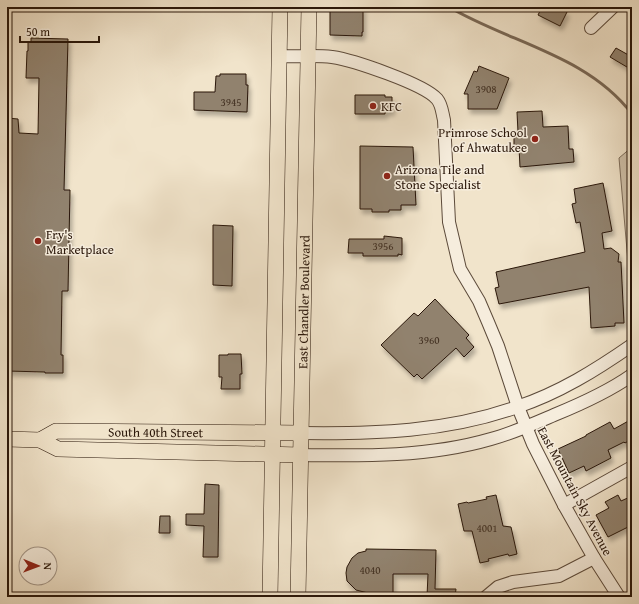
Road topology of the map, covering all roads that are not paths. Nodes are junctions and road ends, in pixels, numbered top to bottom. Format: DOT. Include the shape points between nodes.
graph roads {
  1 [pos="280,7"];
  2 [pos="309,7"];
  3 [pos="612,7"];
  4 [pos="591,28"];
  5 [pos="279,56"];
  6 [pos="308,57"];
  7 [pos="632,345"];
  8 [pos="632,375"];
  9 [pos="522,417"];
  10 [pos="273,433"];
  11 [pos="301,433"];
  12 [pos="7,439"];
  13 [pos="40,440"];
  14 [pos="272,454"];
  15 [pos="300,455"];
  16 [pos="632,467"];
  17 [pos="564,505"];
  18 [pos="594,558"];
  19 [pos="270,597"];
  20 [pos="298,597"];
  21 [pos="486,597"];
  22 [pos="619,597"];
  1 -- 5 [label="main road"];
  2 -- 6 [label="main road, East Chandler Boulevard"];
  3 -- 4 [label="street"];
  5 -- 6 [label="street, East Mountain Sky Avenue"];
  5 -- 10 [label="main road"];
  6 -- 9 [label="street, East Mountain Sky Avenue" via="331,57 351,61 409,82 437,99 444,120 449,222 460,269 488,322"];
  6 -- 11 [label="main road, East Chandler Boulevard"];
  7 -- 9 [label="street"];
  8 -- 9 [label="street" via="578,406"];
  9 -- 11 [label="street" via="482,418 424,429 372,433"];
  9 -- 15 [label="street" via="491,439 456,447 391,455"];
  9 -- 17 [label="street, East Mountain Sky Avenue"];
  10 -- 11 [label="main road, South 40th Street"];
  10 -- 13 [label="main road, South 40th Street" via="56,431"];
  10 -- 14 [label="main road"];
  11 -- 15 [label="main road, East Chandler Boulevard"];
  12 -- 13 [label="main road, South 40th Street"];
  13 -- 14 [label="main road, South 40th Street" via="58,449"];
  14 -- 15 [label="main road, South 40th Street"];
  14 -- 19 [label="main road"];
  15 -- 20 [label="main road, East Chandler Boulevard"];
  16 -- 17 [label="street"];
  17 -- 18 [label="street, East Mountain Sky Avenue"];
  18 -- 21 [label="street" via="559,576 513,582 498,587"];
  18 -- 22 [label="street, East Mountain Sky Avenue"];
}
